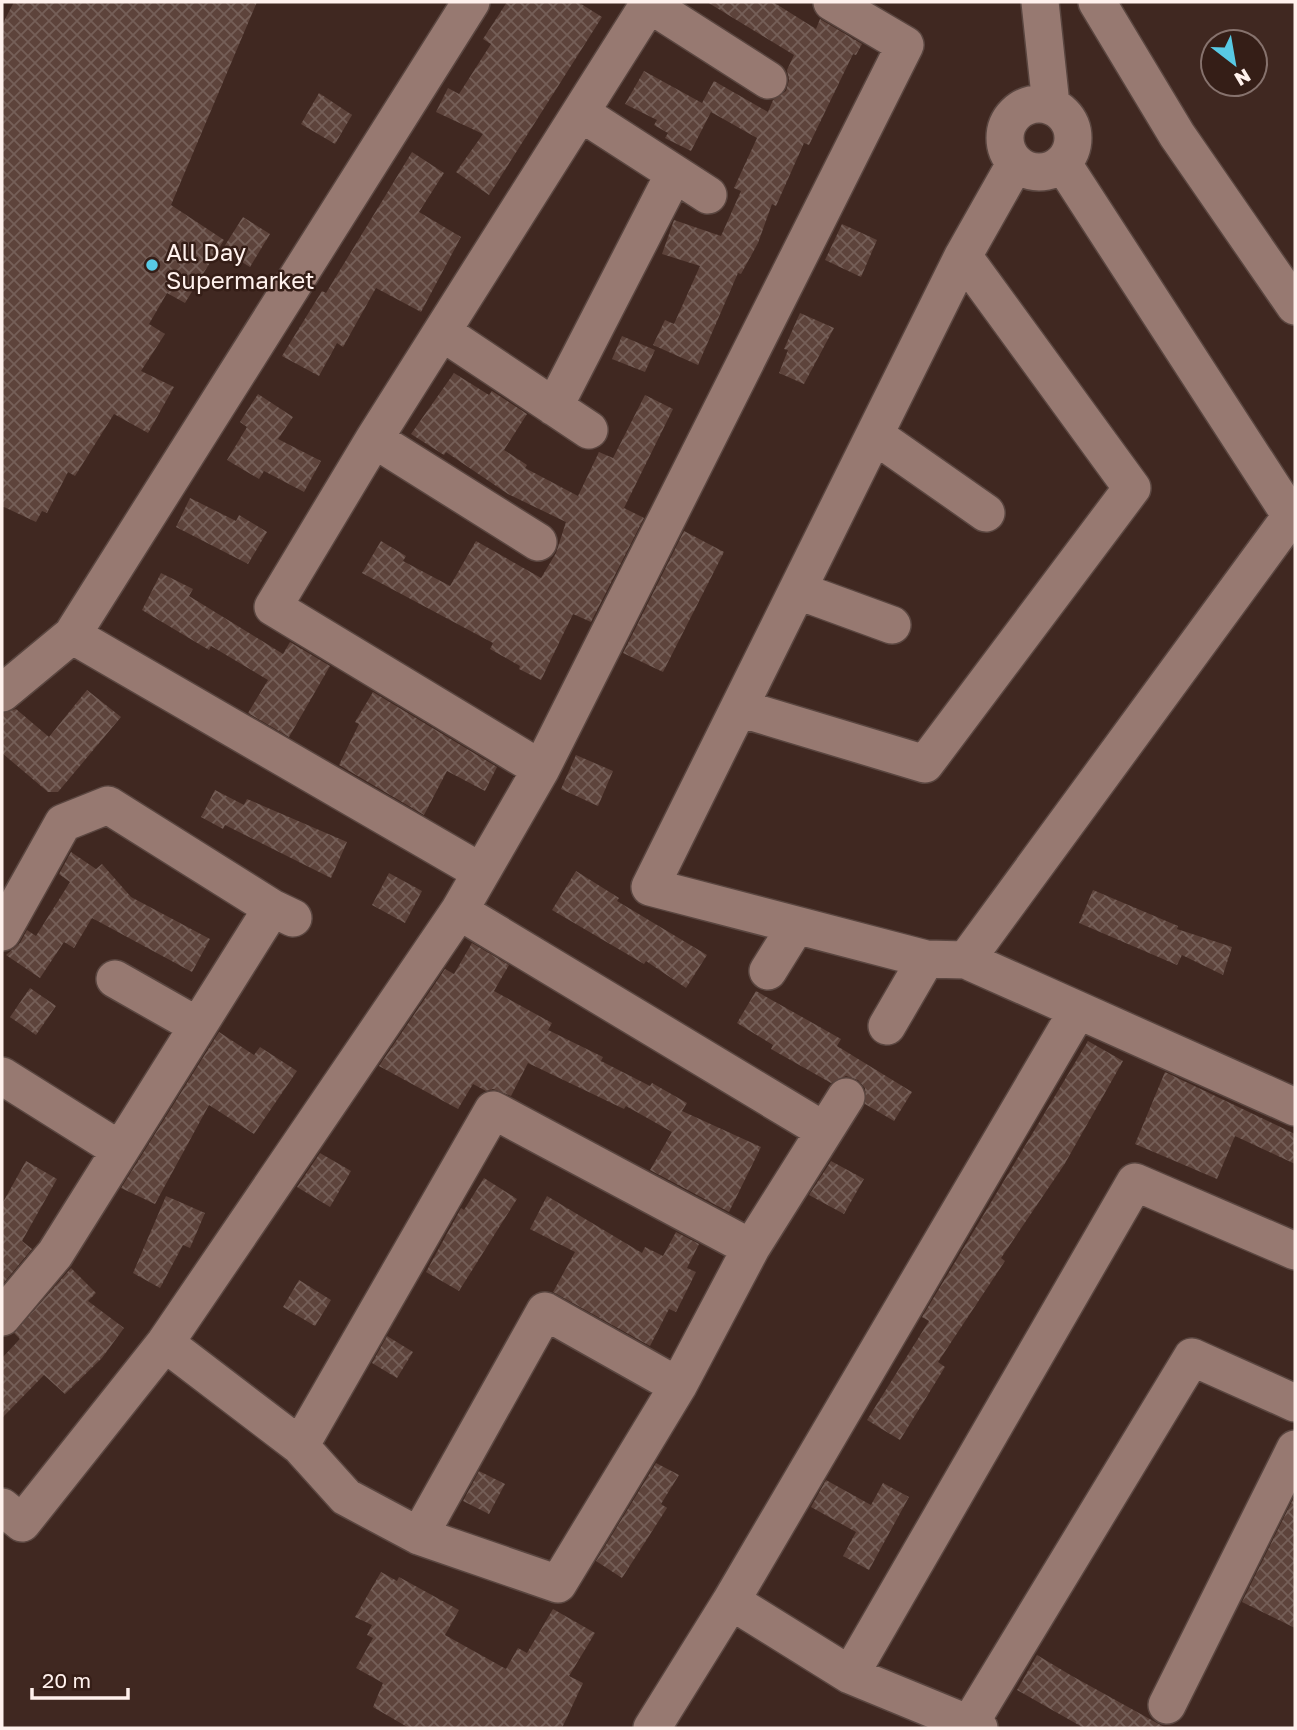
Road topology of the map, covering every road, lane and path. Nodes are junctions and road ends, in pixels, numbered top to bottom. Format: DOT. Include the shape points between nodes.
graph roads {
  1 [pos="471,2"];
  2 [pos="832,2"];
  3 [pos="1040,2"];
  4 [pos="1097,2"];
  5 [pos="649,3"];
  6 [pos="768,80"];
  7 [pos="1051,105"];
  8 [pos="580,113"];
  9 [pos="1015,163"];
  10 [pos="1063,164"];
  11 [pos="674,174"];
  12 [pos="708,195"];
  13 [pos="963,256"];
  14 [pos="1295,306"];
  15 [pos="442,332"];
  16 [pos="554,407"];
  17 [pos="589,430"];
  18 [pos="876,436"];
  19 [pos="374,439"];
  20 [pos="986,513"];
  21 [pos="538,542"];
  22 [pos="799,592"];
  23 [pos="892,625"];
  24 [pos="72,635"];
  25 [pos="2,694"];
  26 [pos="740,708"];
  27 [pos="541,769"];
  28 [pos="481,872"];
  29 [pos="459,911"];
  30 [pos="796,926"];
  31 [pos="2,932"];
  32 [pos="926,959"];
  33 [pos="966,960"];
  34 [pos="768,971"];
  35 [pos="115,979"];
  36 [pos="1078,1010"];
  37 [pos="196,1025"];
  38 [pos="887,1026"];
  39 [pos="2,1076"];
  40 [pos="846,1097"];
  41 [pos="1295,1107"];
  42 [pos="823,1130"];
  43 [pos="120,1150"];
  44 [pos="751,1248"];
  45 [pos="1295,1251"];
  46 [pos="2,1317"];
  47 [pos="165,1343"];
  48 [pos="678,1386"];
  49 [pos="1295,1403"];
  50 [pos="300,1446"];
  51 [pos="1295,1449"];
  52 [pos="2,1507"];
  53 [pos="419,1536"];
  54 [pos="731,1601"];
  55 [pos="850,1675"];
  56 [pos="1167,1705"];
  57 [pos="975,1726"];
  58 [pos="652,1728"];
  1 -- 24 [label="street"];
  2 -- 27 [label="street" via="905,45"];
  3 -- 7 [label="street"];
  4 -- 14 [label="street" via="1178,135"];
  5 -- 6 [label="street"];
  5 -- 8 [label="street"];
  7 -- 9 [label="street" via="1032,104 1015,113 1005,128 1005,147"];
  7 -- 10 [label="street" via="1066,115 1073,131 1073,149"];
  8 -- 11 [label="street"];
  8 -- 15 [label="street"];
  9 -- 10 [label="street" via="1030,172 1048,172"];
  9 -- 13 [label="street"];
  10 -- 33 [label="street" via="1291,516"];
  11 -- 12 [label="street"];
  11 -- 16 [label="street"];
  13 -- 18 [label="street"];
  13 -- 26 [label="street" via="1132,488 925,765"];
  15 -- 16 [label="street"];
  15 -- 19 [label="street"];
  16 -- 17 [label="street"];
  18 -- 20 [label="street"];
  18 -- 22 [label="street"];
  19 -- 21 [label="street"];
  19 -- 27 [label="street" via="273,607"];
  22 -- 23 [label="street"];
  22 -- 26 [label="street"];
  24 -- 25 [label="street"];
  24 -- 28 [label="street"];
  26 -- 30 [label="street" via="650,887"];
  27 -- 28 [label="street"];
  28 -- 29 [label="street"];
  29 -- 42 [label="street"];
  29 -- 47 [label="street"];
  30 -- 32 [label="street"];
  30 -- 34 [label="street"];
  31 -- 37 [label="street" via="63,823 108,805 283,913"];
  32 -- 33 [label="street"];
  32 -- 38 [label="street"];
  33 -- 36 [label="street"];
  35 -- 37 [label="street"];
  36 -- 41 [label="street"];
  36 -- 54 [label="street"];
  37 -- 43 [label="street"];
  39 -- 43 [label="street"];
  40 -- 42 [label="street"];
  42 -- 44 [label="street"];
  43 -- 46 [label="street" via="55,1254"];
  44 -- 48 [label="street"];
  44 -- 50 [label="street" via="494,1110"];
  45 -- 55 [label="street" via="1135,1182"];
  47 -- 50 [label="street"];
  47 -- 52 [label="street" via="22,1522"];
  48 -- 53 [label="street" via="558,1584"];
  48 -- 53 [label="street" via="545,1311"];
  49 -- 57 [label="street" via="1192,1357"];
  50 -- 53 [label="street" via="346,1497"];
  51 -- 56 [label="street"];
  54 -- 55 [label="street"];
  54 -- 58 [label="street"];
  55 -- 57 [label="street"];
}
